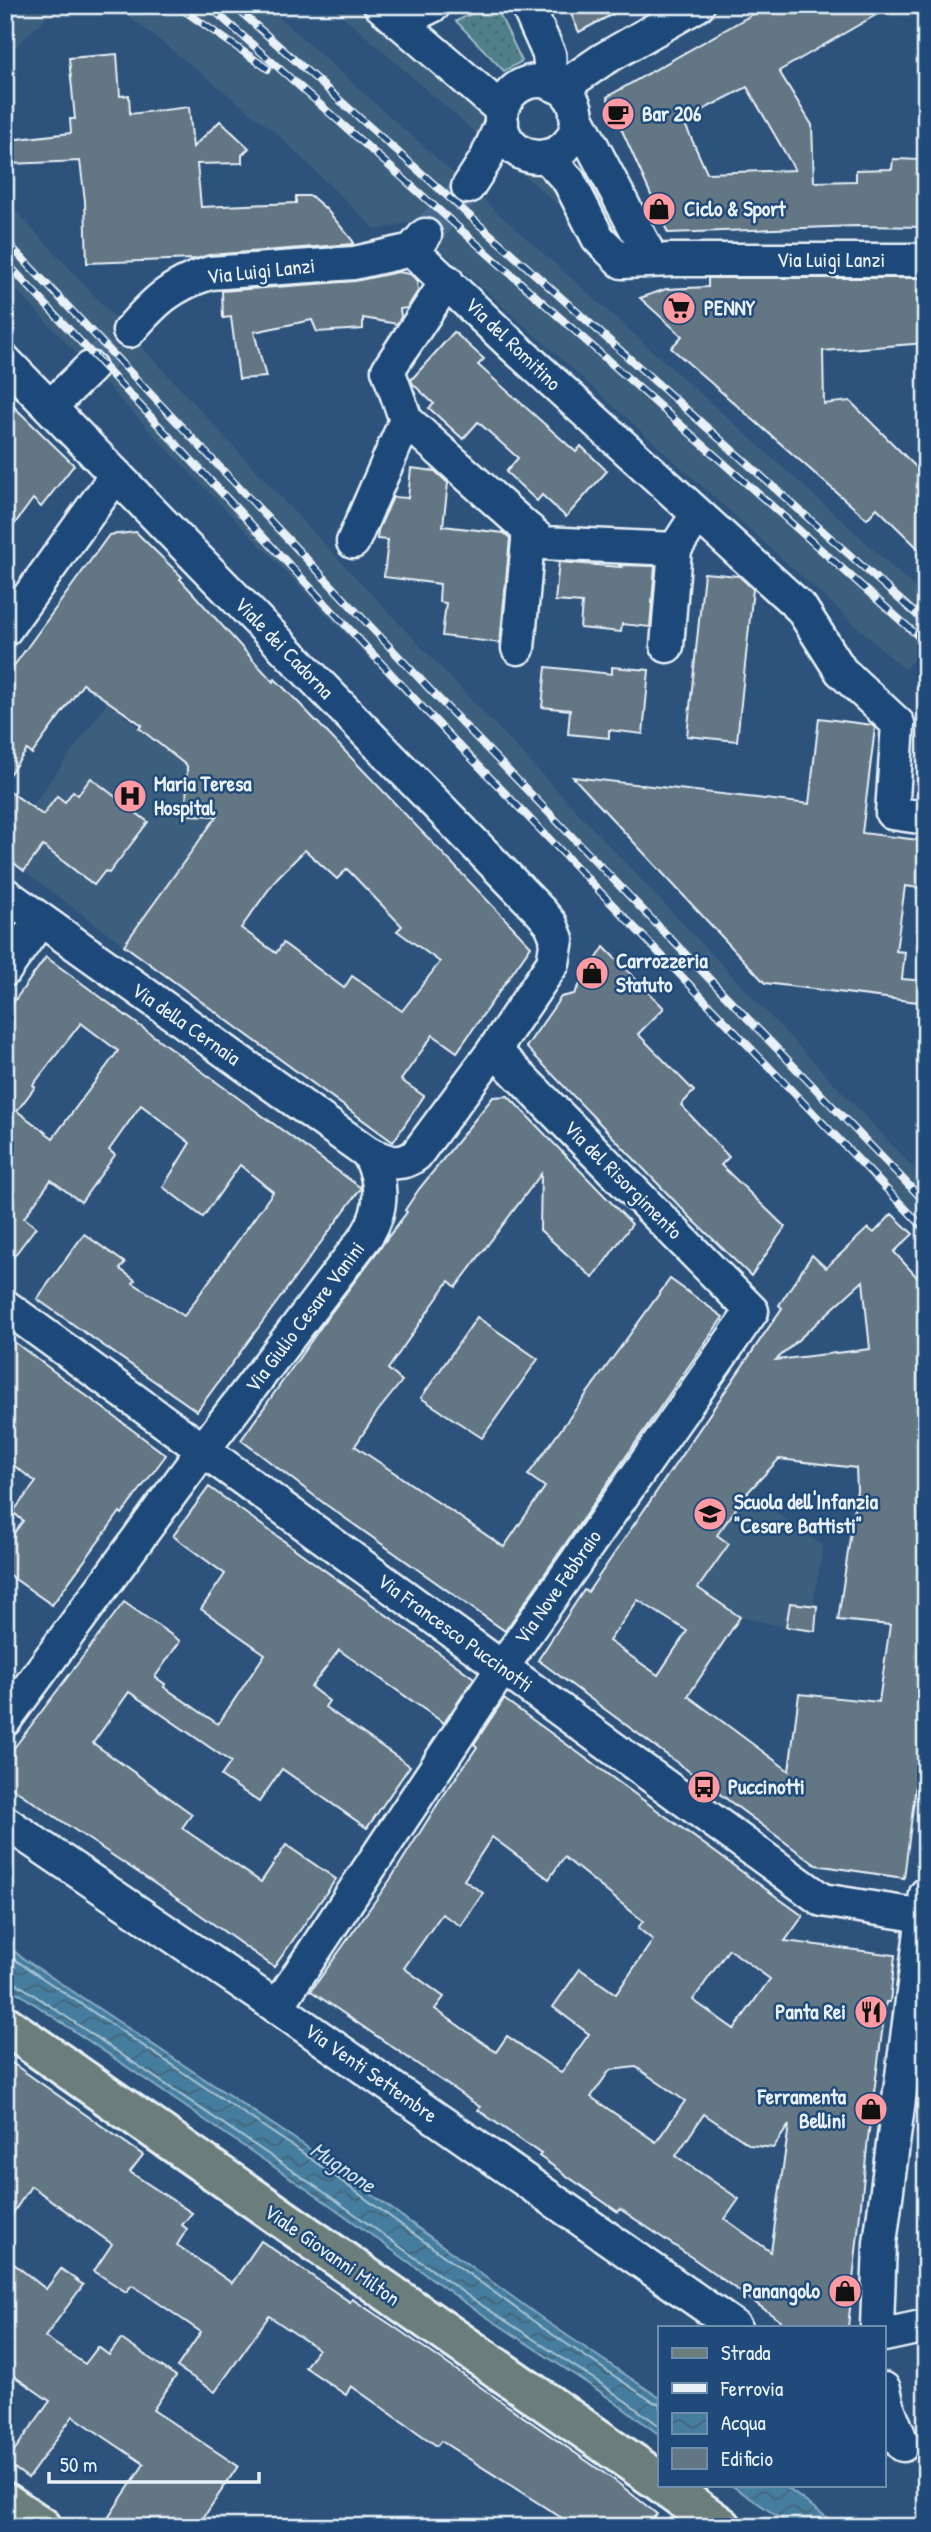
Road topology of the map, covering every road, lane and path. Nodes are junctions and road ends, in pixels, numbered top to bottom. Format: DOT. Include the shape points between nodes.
graph roads {
  1 [pos="434,5"];
  2 [pos="698,5"];
  3 [pos="389,13"];
  4 [pos="532,15"];
  5 [pos="602,60"];
  6 [pos="554,85"];
  7 [pos="576,115"];
  8 [pos="502,116"];
  9 [pos="540,157"];
  10 [pos="652,260"];
  11 [pos="926,260"];
  12 [pos="447,281"];
  13 [pos="129,331"];
  14 [pos="5,361"];
  15 [pos="90,368"];
  16 [pos="50,407"];
  17 [pos="406,419"];
  18 [pos="116,475"];
  19 [pos="698,515"];
  20 [pos="528,530"];
  21 [pos="353,542"];
  22 [pos="675,549"];
  23 [pos="5,630"];
  24 [pos="667,646"];
  25 [pos="518,648"];
  26 [pos="926,818"];
  27 [pos="5,894"];
  28 [pos="40,920"];
  29 [pos="5,970"];
  30 [pos="494,1050"];
  31 [pos="368,1153"];
  32 [pos="5,1306"];
  33 [pos="752,1311"];
  34 [pos="203,1450"];
  35 [pos="503,1667"];
  36 [pos="5,1720"];
  37 [pos="5,1822"];
  38 [pos="924,1905"];
  39 [pos="277,2007"];
  40 [pos="5,2025"];
  41 [pos="734,2326"];
  42 [pos="877,2326"];
  43 [pos="926,2326"];
  44 [pos="886,2335"];
  45 [pos="886,2397"];
  46 [pos="904,2445"];
  47 [pos="658,2480"];
  48 [pos="665,2486"];
  49 [pos="5,2502"];
  50 [pos="699,2520"];
  51 [pos="42,2527"];
  1 -- 3 [label="street"];
  2 -- 5 [label="street"];
  3 -- 8 [label="street"];
  4 -- 5 [label="street" via="552,45 565,54 582,61"];
  4 -- 6 [label="street" via="549,54"];
  5 -- 6 [label="street" via="573,80"];
  6 -- 7 [label="street" via="571,100"];
  6 -- 8 [label="street" via="521,86 511,94"];
  7 -- 9 [label="street" via="569,142 557,153"];
  7 -- 10 [label="street"];
  8 -- 9 [label="street" via="505,136 514,148"];
  8 -- 9 [label="street" via="495,141 471,183"];
  9 -- 10 [label="street, Via Luigi Lanzi" via="569,181 598,238 614,255 622,262"];
  10 -- 11 [label="street, Via Luigi Lanzi"];
  12 -- 13 [label="street, Via Luigi Lanzi" via="419,242 354,263 210,274 160,296"];
  12 -- 17 [label="street, Via del Romitino" via="388,370"];
  12 -- 19 [label="street, Via del Romitino"];
  14 -- 16 [label="street, Viale dei Cadorna"];
  15 -- 16 [label="street"];
  16 -- 18 [label="street, Viale dei Cadorna"];
  17 -- 20 [label="street, Via del Romitino"];
  17 -- 21 [label="street"];
  18 -- 23 [label="street"];
  18 -- 30 [label="street, Viale dei Cadorna" via="551,924 557,939 554,963"];
  19 -- 22 [label="street"];
  19 -- 26 [label="street, Via del Romitino" via="801,608 841,671 898,724 892,813"];
  20 -- 22 [label="street, Via del Romitino" via="543,543"];
  20 -- 25 [label="street"];
  22 -- 24 [label="street"];
  27 -- 28 [label="street, Via della Cernaia"];
  28 -- 29 [label="street"];
  28 -- 31 [label="street, Via della Cernaia"];
  30 -- 31 [label="street" via="416,1155 395,1163"];
  30 -- 33 [label="street, Via del Risorgimento"];
  31 -- 34 [label="street, Via Giulio Cesare Vanini" via="380,1187 371,1229"];
  32 -- 34 [label="street, Via Francesco Puccinotti"];
  33 -- 35 [label="street, Via Nove Febbraio"];
  34 -- 35 [label="street, Via Francesco Puccinotti"];
  34 -- 36 [label="street, Via Giulio Cesare Vanini"];
  35 -- 38 [label="street, Via Francesco Puccinotti" via="822,1900"];
  35 -- 39 [label="street, Via Nove Febbraio"];
  37 -- 39 [label="street, Via Venti Settembre"];
  38 -- 42 [label="street" via="880,2243"];
  39 -- 41 [label="street, Via Venti Settembre"];
  40 -- 47 [label="main road, Viale Giovanni Milton"];
  43 -- 44 [label="street"];
  45 -- 46 [label="street"];
  48 -- 50 [label="main road, Viale Giovanni Milton"];
  49 -- 51 [label="main road"];
}
